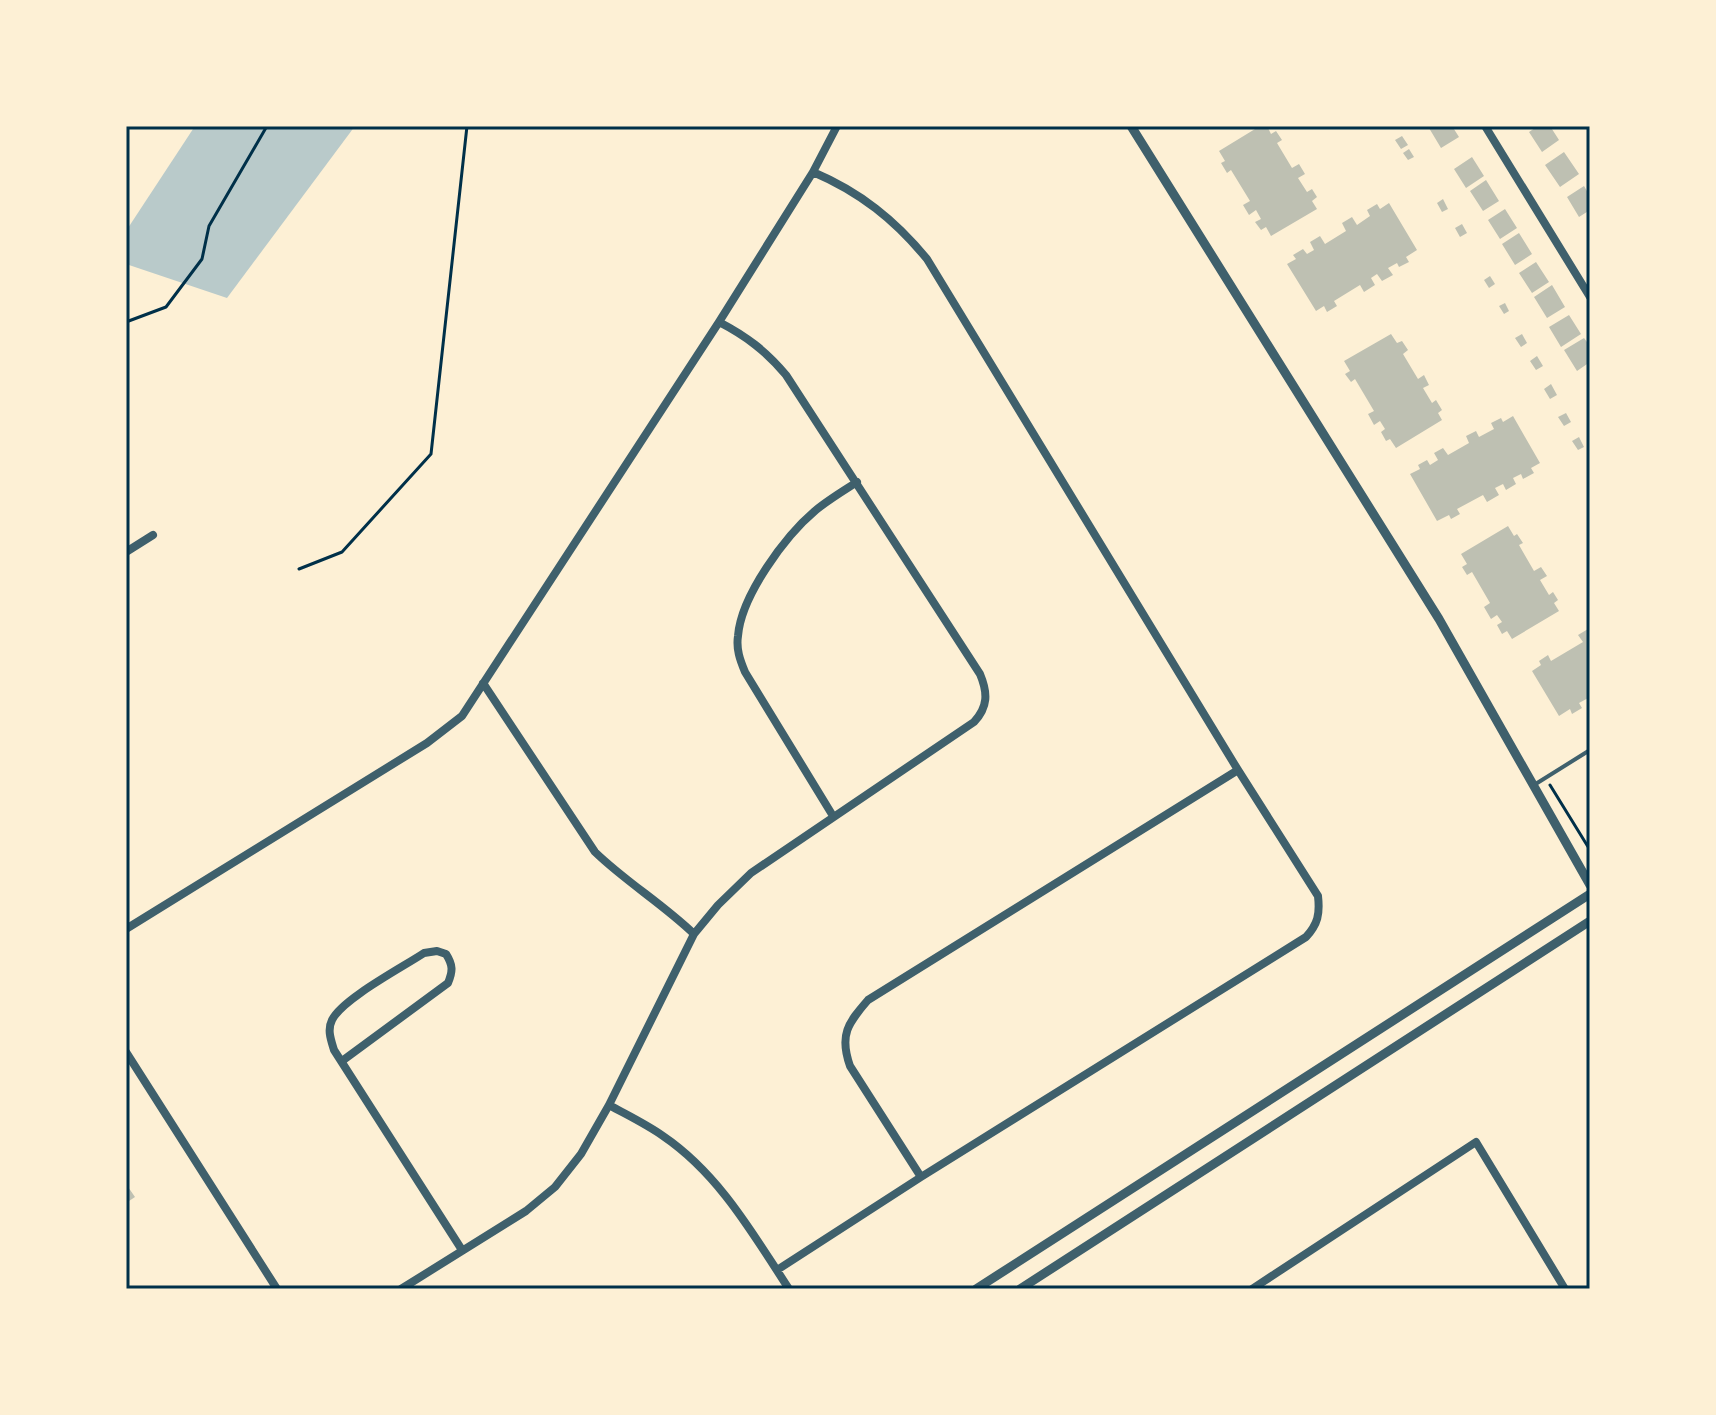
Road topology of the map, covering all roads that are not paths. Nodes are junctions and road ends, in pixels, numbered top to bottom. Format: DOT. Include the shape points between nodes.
graph roads {
  1 [pos="837,126"];
  2 [pos="1131,126"];
  3 [pos="1485,126"];
  4 [pos="813,172"];
  5 [pos="1590,297"];
  6 [pos="719,322"];
  7 [pos="857,482"];
  8 [pos="153,535"];
  9 [pos="126,552"];
  10 [pos="483,683"];
  11 [pos="1590,750"];
  12 [pos="1238,770"];
  13 [pos="1533,785"];
  14 [pos="833,816"];
  15 [pos="1590,885"];
  16 [pos="1590,894"];
  17 [pos="1590,921"];
  18 [pos="126,929"];
  19 [pos="694,934"];
  20 [pos="126,1052"];
  21 [pos="342,1061"];
  22 [pos="609,1105"];
  23 [pos="921,1177"];
  24 [pos="462,1250"];
  25 [pos="777,1270"];
  26 [pos="1563,1288"];
  27 [pos="277,1289"];
  28 [pos="401,1289"];
  29 [pos="789,1289"];
  30 [pos="976,1289"];
  31 [pos="1020,1289"];
  32 [pos="1252,1289"];
  1 -- 4 [label="street"];
  2 -- 13 [label="street" via="1439,619"];
  3 -- 5 [label="street"];
  4 -- 6 [label="street"];
  4 -- 12 [label="street" via="867,201 901,228 927,259"];
  6 -- 7 [label="street" via="767,352"];
  6 -- 10 [label="street"];
  7 -- 14 [label="street" via="815,510 789,538 760,579 737,637 745,672"];
  7 -- 14 [label="street" via="980,674 986,704 974,722"];
  8 -- 9 [label="street"];
  10 -- 18 [label="street" via="462,716 427,743"];
  10 -- 19 [label="street" via="595,852"];
  11 -- 13 [label="lane"];
  12 -- 23 [label="street" via="868,1000 852,1019 844,1049 850,1066"];
  12 -- 23 [label="street" via="1318,896 1316,927"];
  13 -- 15 [label="street"];
  14 -- 19 [label="street" via="751,873"];
  16 -- 30 [label="street"];
  17 -- 31 [label="street"];
  19 -- 22 [label="street"];
  20 -- 27 [label="street"];
  21 -- 21 [label="street" via="329,1034 341,1006 424,953 446,954 452,963 448,983"];
  21 -- 24 [label="street"];
  22 -- 24 [label="street" via="555,1187"];
  22 -- 25 [label="street" via="662,1135 711,1178"];
  23 -- 25 [label="street"];
  24 -- 28 [label="street"];
  25 -- 29 [label="street"];
  26 -- 32 [label="street" via="1476,1142"];
}
